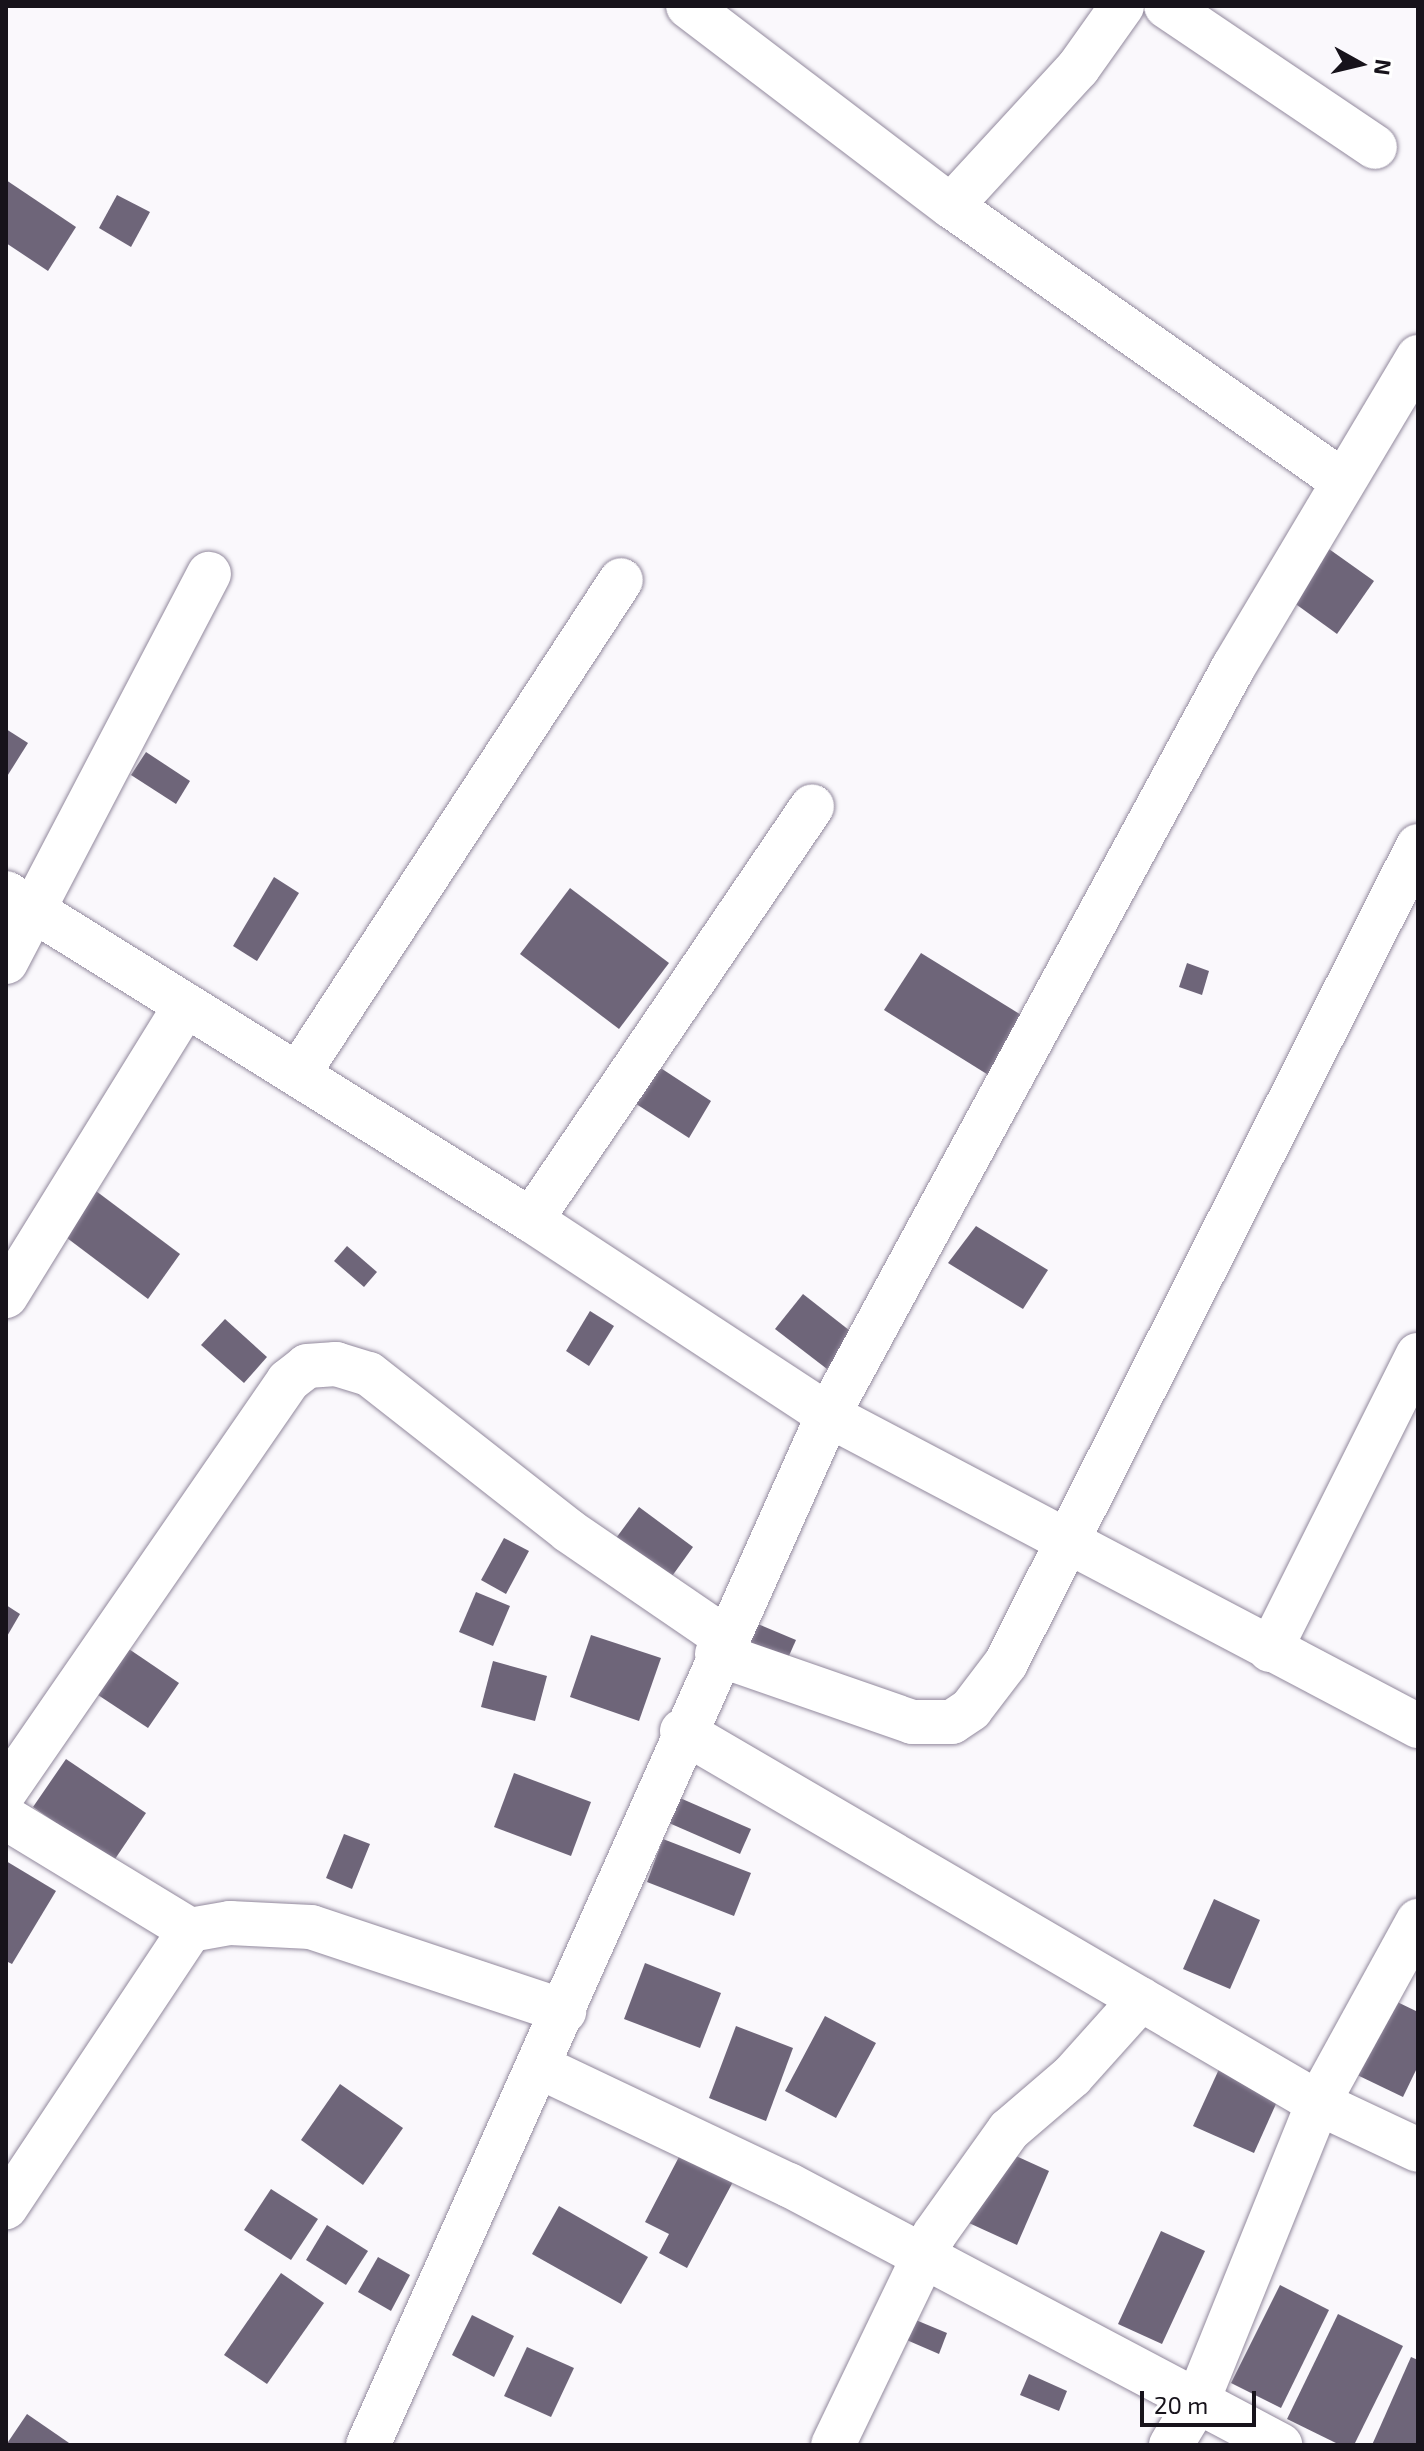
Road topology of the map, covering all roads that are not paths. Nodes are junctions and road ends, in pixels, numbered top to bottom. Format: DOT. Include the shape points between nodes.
graph roads {
  1 [pos="688,6"];
  2 [pos="1122,6"];
  3 [pos="1166,6"];
  4 [pos="1375,147"];
  5 [pos="951,206"];
  6 [pos="1418,357"];
  7 [pos="1343,482"];
  8 [pos="209,574"];
  9 [pos="621,580"];
  10 [pos="812,807"];
  11 [pos="1418,846"];
  12 [pos="20,902"];
  13 [pos="6,962"];
  14 [pos="186,1005"];
  15 [pos="298,1074"];
  16 [pos="531,1220"];
  17 [pos="6,1296"];
  18 [pos="1418,1355"];
  19 [pos="828,1415"];
  20 [pos="1070,1538"];
  21 [pos="721,1646"];
  22 [pos="1270,1650"];
  23 [pos="1418,1726"];
  24 [pos="682,1731"];
  25 [pos="6,1790"];
  26 [pos="6,1818"];
  27 [pos="1418,1921"];
  28 [pos="190,1930"];
  29 [pos="1141,1999"];
  30 [pos="564,2011"];
  31 [pos="540,2067"];
  32 [pos="1318,2103"];
  33 [pos="1418,2150"];
  34 [pos="6,2207"];
  35 [pos="926,2256"];
  36 [pos="1198,2400"];
  37 [pos="368,2445"];
  38 [pos="833,2445"];
  39 [pos="1171,2445"];
  40 [pos="1280,2445"];
  1 -- 5 [label="street"];
  2 -- 5 [label="street" via="1078,68"];
  3 -- 4 [label="street"];
  5 -- 7 [label="street"];
  6 -- 7 [label="street"];
  7 -- 19 [label="street" via="1234,666"];
  8 -- 12 [label="street"];
  9 -- 15 [label="street"];
  10 -- 16 [label="street"];
  11 -- 20 [label="street"];
  12 -- 13 [label="street"];
  12 -- 14 [label="street"];
  14 -- 15 [label="street"];
  14 -- 17 [label="street"];
  15 -- 16 [label="street"];
  16 -- 19 [label="street"];
  18 -- 22 [label="street"];
  19 -- 20 [label="street"];
  19 -- 21 [label="street"];
  20 -- 21 [label="street" via="1006,1663 971,1709 952,1722 912,1722"];
  20 -- 22 [label="street"];
  21 -- 24 [label="street"];
  21 -- 25 [label="street" via="369,1374 336,1364 307,1366 288,1381"];
  22 -- 23 [label="street"];
  24 -- 29 [label="street"];
  24 -- 30 [label="street"];
  26 -- 28 [label="street"];
  27 -- 32 [label="street"];
  28 -- 30 [label="street" via="230,1923 311,1927"];
  28 -- 34 [label="street"];
  29 -- 32 [label="street"];
  29 -- 35 [label="street" via="1072,2076 1009,2130"];
  30 -- 31 [label="street"];
  31 -- 35 [label="street"];
  31 -- 37 [label="street"];
  32 -- 33 [label="street"];
  32 -- 36 [label="street"];
  35 -- 36 [label="street"];
  35 -- 38 [label="street"];
  36 -- 39 [label="street"];
  36 -- 40 [label="street"];
}
